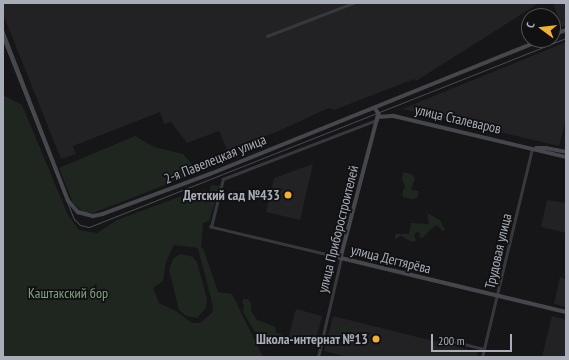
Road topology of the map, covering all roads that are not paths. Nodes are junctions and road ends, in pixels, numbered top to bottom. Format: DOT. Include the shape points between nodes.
graph roads {
  1 [pos="353,3"];
  2 [pos="3,32"];
  3 [pos="267,36"];
  4 [pos="521,48"];
  5 [pos="375,108"];
  6 [pos="377,119"];
  7 [pos="533,148"];
  8 [pos="566,152"];
  9 [pos="566,157"];
  10 [pos="341,258"];
  11 [pos="498,296"];
  12 [pos="566,312"];
  13 [pos="456,342"];
  14 [pos="484,349"];
  15 [pos="318,357"];
  16 [pos="482,357"];
  1 -- 3 [label="street"];
  2 -- 5 [label="main road, 2-я Павелецкая улица" via="68,200 85,216 103,214"];
  4 -- 5 [label="main road, 2-я Павелецкая улица"];
  5 -- 6 [label="main road"];
  6 -- 7 [label="main road, улица Сталеваров" via="394,116"];
  6 -- 10 [label="main road, улица Приборостроителей"];
  6 -- 10 [label="street, улица Дегтярёва" via="223,179 211,227"];
  7 -- 8 [label="main road, улица Сталеваров"];
  7 -- 9 [label="main road, улица Сталеваров"];
  7 -- 11 [label="street, Трудовая улица"];
  10 -- 11 [label="main road, улица Дегтярёва"];
  10 -- 15 [label="street, улица Приборостроителей"];
  11 -- 12 [label="main road, улица Дегтярёва"];
  11 -- 14 [label="street, Трудовая улица"];
  13 -- 14 [label="street"];
  14 -- 16 [label="street, Трудовая улица"];
}
